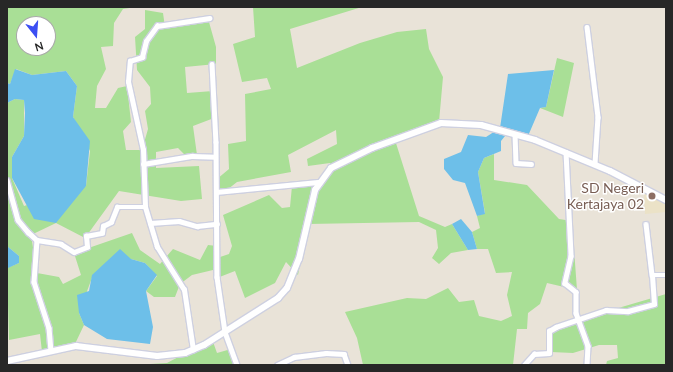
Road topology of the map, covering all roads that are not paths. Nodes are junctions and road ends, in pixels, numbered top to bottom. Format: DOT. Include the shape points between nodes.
graph roads {
  1 [pos="209,18"];
  2 [pos="587,27"];
  3 [pos="212,64"];
  4 [pos="515,134"];
  5 [pos="566,152"];
  6 [pos="215,157"];
  7 [pos="595,163"];
  8 [pos="143,164"];
  9 [pos="532,164"];
  10 [pos="7,180"];
  11 [pos="318,182"];
  12 [pos="216,192"];
  13 [pos="666,200"];
  14 [pos="145,207"];
  15 [pos="150,223"];
  16 [pos="217,224"];
  17 [pos="646,224"];
  18 [pos="37,240"];
  19 [pos="652,275"];
  20 [pos="666,275"];
  21 [pos="579,320"];
  22 [pos="225,332"];
  23 [pos="52,350"];
  24 [pos="193,350"];
  25 [pos="7,361"];
  26 [pos="237,365"];
  27 [pos="277,365"];
  28 [pos="348,365"];
  29 [pos="524,365"];
  30 [pos="587,365"];
  1 -- 8 [label="street" via="157,26 146,41 142,57 130,61 128,82"];
  2 -- 7 [label="street" via="598,117"];
  3 -- 6 [label="street"];
  4 -- 5 [label="street"];
  4 -- 9 [label="street" via="516,163"];
  4 -- 11 [label="street" via="482,125 442,123 339,162"];
  5 -- 7 [label="street"];
  5 -- 21 [label="street" via="571,256 565,283 576,292"];
  6 -- 8 [label="street" via="192,156"];
  6 -- 12 [label="street"];
  7 -- 13 [label="street"];
  8 -- 14 [label="street"];
  10 -- 18 [label="street" via="18,220"];
  11 -- 12 [label="street"];
  11 -- 22 [label="street" via="299,259 288,288 278,298"];
  12 -- 16 [label="street"];
  14 -- 15 [label="street"];
  14 -- 18 [label="street" via="117,207 111,222 103,226 102,233 86,236 86,247 82,251 74,252 61,244"];
  15 -- 16 [label="street" via="179,221 197,226"];
  15 -- 24 [label="street" via="157,247 184,290"];
  16 -- 22 [label="street" via="217,277"];
  17 -- 19 [label="street"];
  18 -- 23 [label="street" via="34,282 49,328"];
  19 -- 20 [label="street"];
  19 -- 21 [label="street" via="654,304 628,311 606,310"];
  21 -- 29 [label="street" via="550,332 549,353 534,354"];
  21 -- 30 [label="street" via="588,346"];
  22 -- 24 [label="street"];
  22 -- 26 [label="street"];
  23 -- 24 [label="street" via="76,346 157,356"];
  23 -- 25 [label="street"];
  27 -- 28 [label="street" via="294,357 326,353 344,354"];
}
